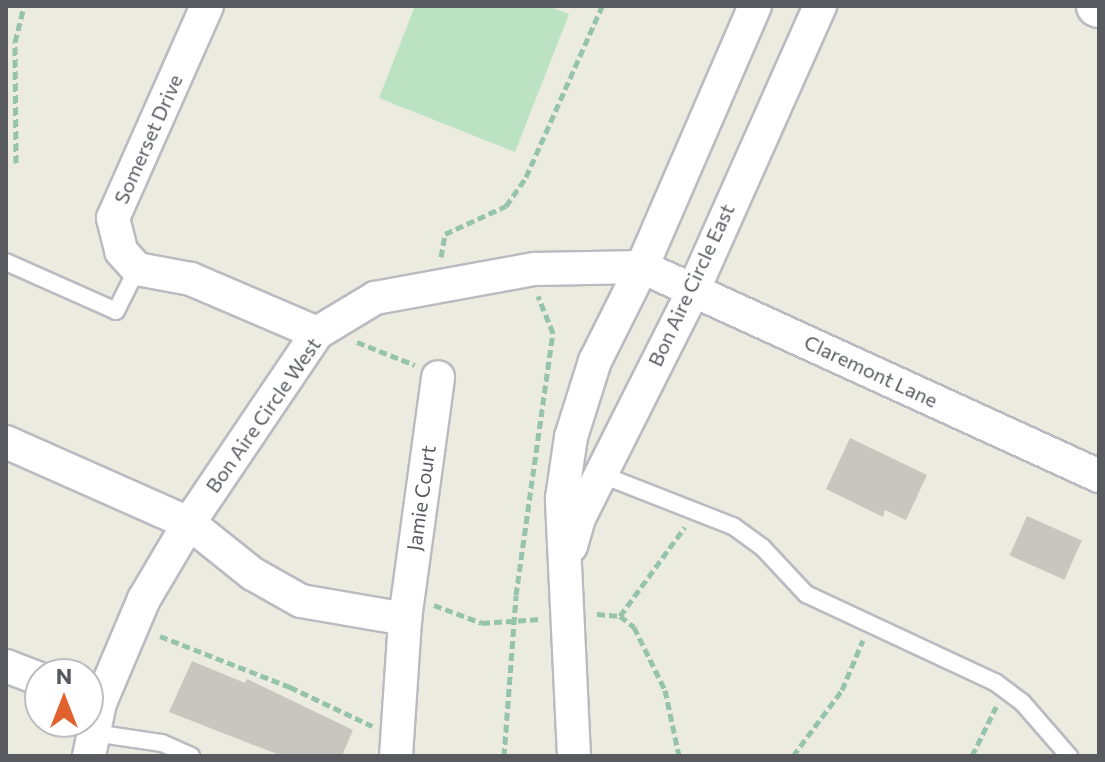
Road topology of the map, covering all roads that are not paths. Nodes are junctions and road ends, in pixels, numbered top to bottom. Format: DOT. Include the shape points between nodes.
graph roads {
  1 [pos="207,6"];
  2 [pos="755,6"];
  3 [pos="820,6"];
  4 [pos="6,262"];
  5 [pos="642,267"];
  6 [pos="137,269"];
  7 [pos="694,289"];
  8 [pos="317,333"];
  9 [pos="438,377"];
  10 [pos="6,442"];
  11 [pos="600,474"];
  12 [pos="1099,476"];
  13 [pos="189,523"];
  14 [pos="565,565"];
  15 [pos="407,606"];
  16 [pos="104,696"];
  17 [pos="104,726"];
  18 [pos="397,747"];
  19 [pos="191,756"];
  20 [pos="574,756"];
  21 [pos="1069,756"];
  1 -- 6 [label="street, Somerset Drive" via="113,218 121,251"];
  2 -- 5 [label="street, Bon Aire Circle East"];
  3 -- 7 [label="street, Bon Aire Circle East"];
  4 -- 6 [label="lane" via="116,311"];
  5 -- 7 [label="street, Claremont Lane"];
  5 -- 8 [label="street, Bon Aire Circle West" via="516,271 440,282 375,298"];
  5 -- 14 [label="street, Bon Aire Circle East" via="595,361 571,437 562,498"];
  6 -- 8 [label="street" via="191,279"];
  7 -- 11 [label="street, Bon Aire Circle East"];
  7 -- 12 [label="street, Claremont Lane"];
  8 -- 13 [label="street, Bon Aire Circle West"];
  9 -- 15 [label="street, Jamie Court"];
  10 -- 13 [label="street"];
  11 -- 14 [label="street, Bon Aire Circle East"];
  11 -- 21 [label="lane" via="733,526 763,548 806,594 995,682 1022,702"];
  13 -- 15 [label="street" via="253,574 301,601"];
  13 -- 16 [label="street, Bon Aire Circle West" via="133,625"];
  14 -- 20 [label="street, Bon Aire Circle East"];
  15 -- 18 [label="street, Jamie Court"];
  17 -- 19 [label="lane"];
}
